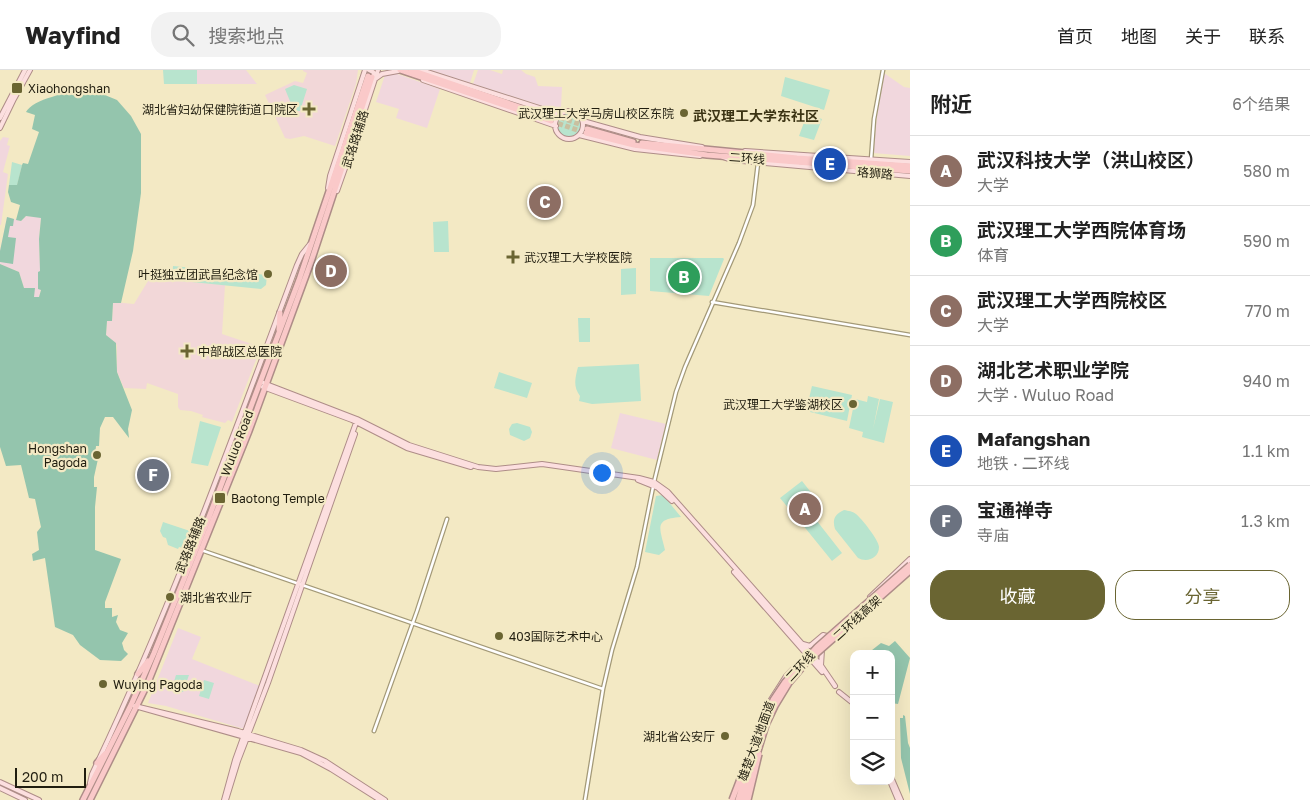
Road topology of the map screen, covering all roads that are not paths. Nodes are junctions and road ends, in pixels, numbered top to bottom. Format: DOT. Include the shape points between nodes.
graph roads {
  1 [pos="25,70"];
  2 [pos="30,70"];
  3 [pos="378,70"];
  4 [pos="398,70"];
  5 [pos="411,70"];
  6 [pos="421,70"];
  7 [pos="882,70"];
  8 [pos="368,74"];
  9 [pos="445,83"];
  10 [pos="488,92"];
  11 [pos="468,95"];
  12 [pos="0,118"];
  13 [pos="554,119"];
  14 [pos="0,128"];
  15 [pos="585,129"];
  16 [pos="712,149"];
  17 [pos="735,151"];
  18 [pos="708,155"];
  19 [pos="721,156"];
  20 [pos="871,160"];
  21 [pos="910,162"];
  22 [pos="758,163"];
  23 [pos="910,166"];
  24 [pos="910,171"];
  25 [pos="910,176"];
  26 [pos="312,244"];
  27 [pos="712,302"];
  28 [pos="280,312"];
  29 [pos="279,333"];
  30 [pos="910,335"];
  31 [pos="289,336"];
  32 [pos="279,350"];
  33 [pos="260,384"];
  34 [pos="266,386"];
  35 [pos="358,421"];
  36 [pos="654,484"];
  37 [pos="447,519"];
  38 [pos="201,550"];
  39 [pos="910,559"];
  40 [pos="910,565"];
  41 [pos="910,570"];
  42 [pos="300,585"];
  43 [pos="413,624"];
  44 [pos="827,636"];
  45 [pos="802,643"];
  46 [pos="822,650"];
  47 [pos="154,652"];
  48 [pos="808,653"];
  49 [pos="814,657"];
  50 [pos="821,666"];
  51 [pos="138,674"];
  52 [pos="604,689"];
  53 [pos="839,691"];
  54 [pos="850,699"];
  55 [pos="128,704"];
  56 [pos="137,707"];
  57 [pos="374,730"];
  58 [pos="246,735"];
  59 [pos="109,750"];
  60 [pos="97,763"];
  61 [pos="0,782"];
  62 [pos="892,785"];
  63 [pos="894,785"];
  64 [pos="0,788"];
  65 [pos="88,790"];
  66 [pos="86,799"];
  67 [pos="25,800"];
  68 [pos="39,800"];
  69 [pos="79,800"];
  70 [pos="225,800"];
  71 [pos="380,800"];
  72 [pos="385,800"];
  73 [pos="585,800"];
  74 [pos="736,800"];
  75 [pos="745,800"];
  76 [pos="899,800"];
  1 -- 12 [label="main road"];
  2 -- 14 [label="main road"];
  3 -- 8 [label="main road"];
  4 -- 8 [label="main road"];
  4 -- 9 [label="highway"];
  4 -- 11 [label="main road"];
  5 -- 9 [label="highway"];
  6 -- 10 [label="main road"];
  7 -- 20 [label="street"];
  8 -- 26 [label="highway, Wuluo Road"];
  8 -- 32 [label="highway, Wuluo Road" via="330,207"];
  9 -- 11 [label="highway"];
  9 -- 13 [label="highway"];
  10 -- 13 [label="highway"];
  11 -- 13 [label="highway"];
  13 -- 15 [label="main road" via="565,112 573,112 579,115"];
  13 -- 15 [label="main road" via="558,132 564,138 572,139"];
  15 -- 16 [label="highway, 二环线" via="634,142"];
  15 -- 16 [label="main road" via="602,127"];
  15 -- 18 [label="highway, 二环线" via="634,145"];
  15 -- 18 [label="main road" via="598,141 635,149"];
  16 -- 17 [label="highway, 二环线"];
  17 -- 20 [label="main road, 珞狮路"];
  17 -- 23 [label="highway, 二环线"];
  18 -- 19 [label="highway, 二环线"];
  19 -- 22 [label="main road, 珞狮路"];
  19 -- 24 [label="highway, 二环线"];
  20 -- 21 [label="main road, 珞狮路"];
  22 -- 25 [label="main road, 珞狮路"];
  22 -- 27 [label="street" via="753,204"];
  26 -- 28 [label="main road, 武珞路辅路" via="300,258"];
  26 -- 29 [label="highway, Wuluo Road"];
  27 -- 30 [label="street"];
  27 -- 36 [label="street" via="676,392"];
  28 -- 29 [label="highway"];
  28 -- 51 [label="main road, 武珞路辅路"];
  29 -- 33 [label="highway, Wuluo Road"];
  31 -- 32 [label="highway"];
  32 -- 34 [label="highway, Wuluo Road"];
  33 -- 34 [label="main road"];
  33 -- 47 [label="highway, Wuluo Road"];
  34 -- 35 [label="main road"];
  34 -- 38 [label="highway, Wuluo Road"];
  35 -- 36 [label="main road" via="408,448 480,470 544,466"];
  35 -- 42 [label="main road"];
  36 -- 45 [label="main road" via="668,492"];
  36 -- 48 [label="main road"];
  36 -- 52 [label="street" via="637,567 615,638"];
  37 -- 43 [label="street"];
  38 -- 42 [label="street"];
  38 -- 56 [label="highway, Wuluo Road"];
  39 -- 44 [label="main road, 雄楚大道地面道"];
  40 -- 74 [label="highway, 二环线, bridge" via="794,670 773,700"];
  41 -- 46 [label="main road"];
  41 -- 49 [label="highway, 二环线高架, bridge"];
  42 -- 43 [label="street"];
  42 -- 58 [label="main road"];
  43 -- 52 [label="street"];
  43 -- 57 [label="street"];
  44 -- 45 [label="main road" via="823,635 810,646"];
  44 -- 48 [label="main road, 雄楚大道地面道"];
  45 -- 48 [label="main road"];
  46 -- 49 [label="main road"];
  46 -- 50 [label="main road"];
  47 -- 51 [label="highway"];
  47 -- 55 [label="highway, Wuluo Road"];
  48 -- 49 [label="main road"];
  48 -- 74 [label="main road, 雄楚大道地面道" via="774,693"];
  49 -- 50 [label="main road"];
  49 -- 50 [label="main road" via="834,687"];
  49 -- 75 [label="highway, 二环线高架, bridge" via="793,677 772,712 759,745"];
  51 -- 55 [label="main road, 武珞路辅路"];
  52 -- 73 [label="street"];
  53 -- 54 [label="main road"];
  55 -- 56 [label="main road"];
  55 -- 59 [label="highway, Wuluo Road"];
  55 -- 60 [label="main road, 武珞路辅路"];
  56 -- 58 [label="main road"];
  56 -- 66 [label="highway, Wuluo Road"];
  58 -- 70 [label="main road" via="228,782"];
  58 -- 71 [label="main road" via="314,759"];
  58 -- 72 [label="main road" via="315,756"];
  59 -- 60 [label="highway"];
  59 -- 65 [label="highway, Wuluo Road"];
  60 -- 65 [label="main road, 武珞路辅路"];
  61 -- 68 [label="main road"];
  62 -- 76 [label="main road"];
  63 -- 76 [label="main road"];
  64 -- 67 [label="main road"];
  65 -- 66 [label="highway, Wuluo Road"];
  66 -- 69 [label="highway"];
}
